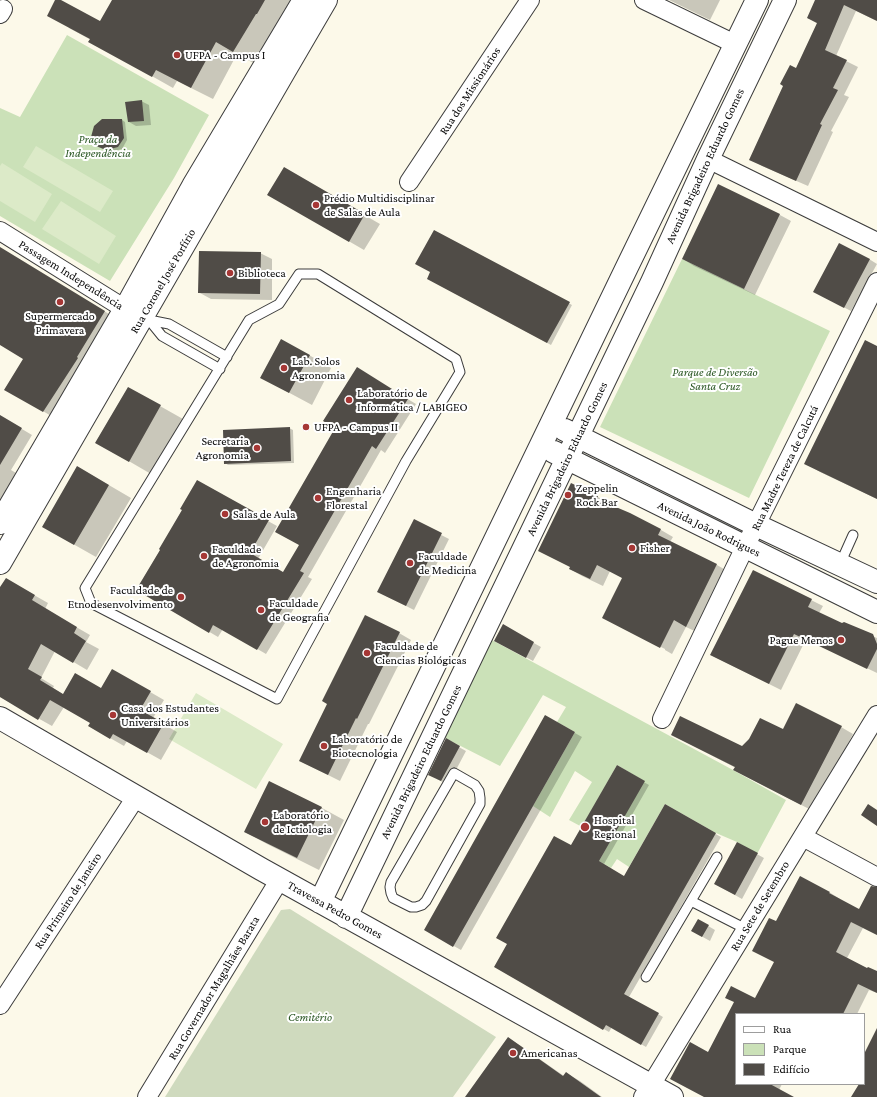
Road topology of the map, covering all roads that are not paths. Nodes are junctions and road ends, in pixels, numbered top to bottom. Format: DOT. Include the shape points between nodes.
graph roads {
  1 [pos="304,0"];
  2 [pos="326,0"];
  3 [pos="530,0"];
  4 [pos="644,0"];
  5 [pos="757,0"];
  6 [pos="785,0"];
  7 [pos="732,50"];
  8 [pos="752,67"];
  9 [pos="708,159"];
  10 [pos="409,182"];
  11 [pos="0,231"];
  12 [pos="877,242"];
  13 [pos="627,266"];
  14 [pos="652,282"];
  15 [pos="877,282"];
  16 [pos="138,316"];
  17 [pos="227,357"];
  18 [pos="220,369"];
  19 [pos="551,423"];
  20 [pos="578,436"];
  21 [pos="540,446"];
  22 [pos="567,459"];
  23 [pos="624,459"];
  24 [pos="611,481"];
  25 [pos="0,523"];
  26 [pos="756,525"];
  27 [pos="853,535"];
  28 [pos="745,547"];
  29 [pos="487,555"];
  30 [pos="0,563"];
  31 [pos="840,564"];
  32 [pos="514,569"];
  33 [pos="877,582"];
  34 [pos="877,612"];
  35 [pos="877,715"];
  36 [pos="0,718"];
  37 [pos="662,719"];
  38 [pos="451,771"];
  39 [pos="136,797"];
  40 [pos="803,837"];
  41 [pos="717,857"];
  42 [pos="877,877"];
  43 [pos="280,879"];
  44 [pos="691,901"];
  45 [pos="320,902"];
  46 [pos="346,917"];
  47 [pos="746,929"];
  48 [pos="646,977"];
  49 [pos="0,1005"];
  50 [pos="647,1091"];
  51 [pos="147,1097"];
  52 [pos="672,1097"];
  1 -- 16 [label="street, Rua Coronel José Porfírio" via="193,186"];
  2 -- 16 [label="street, Rua Coronel José Porfírio"];
  3 -- 10 [label="street, Rua dos Missionários"];
  4 -- 7 [label="street"];
  5 -- 7 [label="street, Avenida Brigadeiro Eduardo Gomes"];
  6 -- 8 [label="street, Avenida Brigadeiro Eduardo Gomes"];
  7 -- 8 [label="street"];
  7 -- 13 [label="street, Avenida Brigadeiro Eduardo Gomes"];
  8 -- 9 [label="street, Avenida Brigadeiro Eduardo Gomes"];
  9 -- 12 [label="street"];
  9 -- 14 [label="street, Avenida Brigadeiro Eduardo Gomes"];
  11 -- 16 [label="street, Passagem Independência"];
  13 -- 14 [label="street"];
  13 -- 19 [label="street, Avenida Brigadeiro Eduardo Gomes"];
  14 -- 20 [label="street, Avenida Brigadeiro Eduardo Gomes"];
  15 -- 26 [label="street, Rua Madre Tereza de Calcutá"];
  16 -- 17 [label="lane" via="169,324"];
  16 -- 18 [label="lane" via="162,336"];
  16 -- 25 [label="street, Rua Coronel José Porfírio"];
  16 -- 30 [label="street, Rua Coronel José Porfírio"];
  17 -- 18 [label="lane"];
  17 -- 18 [label="lane" via="250,320 279,304 299,274 318,274 456,359 460,372 406,461 277,699 91,603 85,588"];
  19 -- 20 [label="street, Avenida João Rodrigues"];
  19 -- 21 [label="street, Avenida Brigadeiro Eduardo Gomes"];
  20 -- 22 [label="street, Avenida Brigadeiro Eduardo Gomes"];
  20 -- 23 [label="street, Avenida João Rodrigues"];
  21 -- 22 [label="street, Avenida João Rodrigues"];
  21 -- 29 [label="street, Avenida Brigadeiro Eduardo Gomes"];
  22 -- 24 [label="street, Avenida João Rodrigues"];
  22 -- 32 [label="street, Avenida Brigadeiro Eduardo Gomes"];
  23 -- 24 [label="street"];
  23 -- 26 [label="street, Avenida João Rodrigues"];
  24 -- 28 [label="street, Avenida João Rodrigues"];
  26 -- 28 [label="street, Rua Madre Tereza de Calcutá"];
  26 -- 31 [label="street, Avenida João Rodrigues"];
  27 -- 31 [label="lane"];
  28 -- 34 [label="street, Avenida João Rodrigues"];
  28 -- 37 [label="street, Rua Madre Tereza de Calcutá"];
  29 -- 32 [label="street"];
  29 -- 45 [label="street, Avenida Brigadeiro Eduardo Gomes"];
  31 -- 33 [label="street, Avenida João Rodrigues"];
  32 -- 46 [label="street, Avenida Brigadeiro Eduardo Gomes" via="427,759"];
  35 -- 40 [label="street, Rua Sete de Setembro"];
  36 -- 39 [label="street, Travessa Pedro Gomes"];
  38 -- 38 [label="lane" via="475,785 479,791 480,804 426,901 422,905 411,907 393,898 391,882"];
  39 -- 43 [label="street, Travessa Pedro Gomes"];
  39 -- 49 [label="street, Rua Primeiro de Janeiro"];
  40 -- 42 [label="street"];
  40 -- 47 [label="street, Rua Sete de Setembro"];
  41 -- 44 [label="lane"];
  43 -- 45 [label="street, Travessa Pedro Gomes"];
  43 -- 51 [label="street, Rua Governador Magalhães Barata"];
  44 -- 47 [label="lane"];
  44 -- 48 [label="lane"];
  45 -- 46 [label="street, Travessa Pedro Gomes"];
  46 -- 50 [label="street, Travessa Pedro Gomes"];
  47 -- 50 [label="street, Rua Sete de Setembro"];
  50 -- 52 [label="street, Travessa Pedro Gomes"];
}
